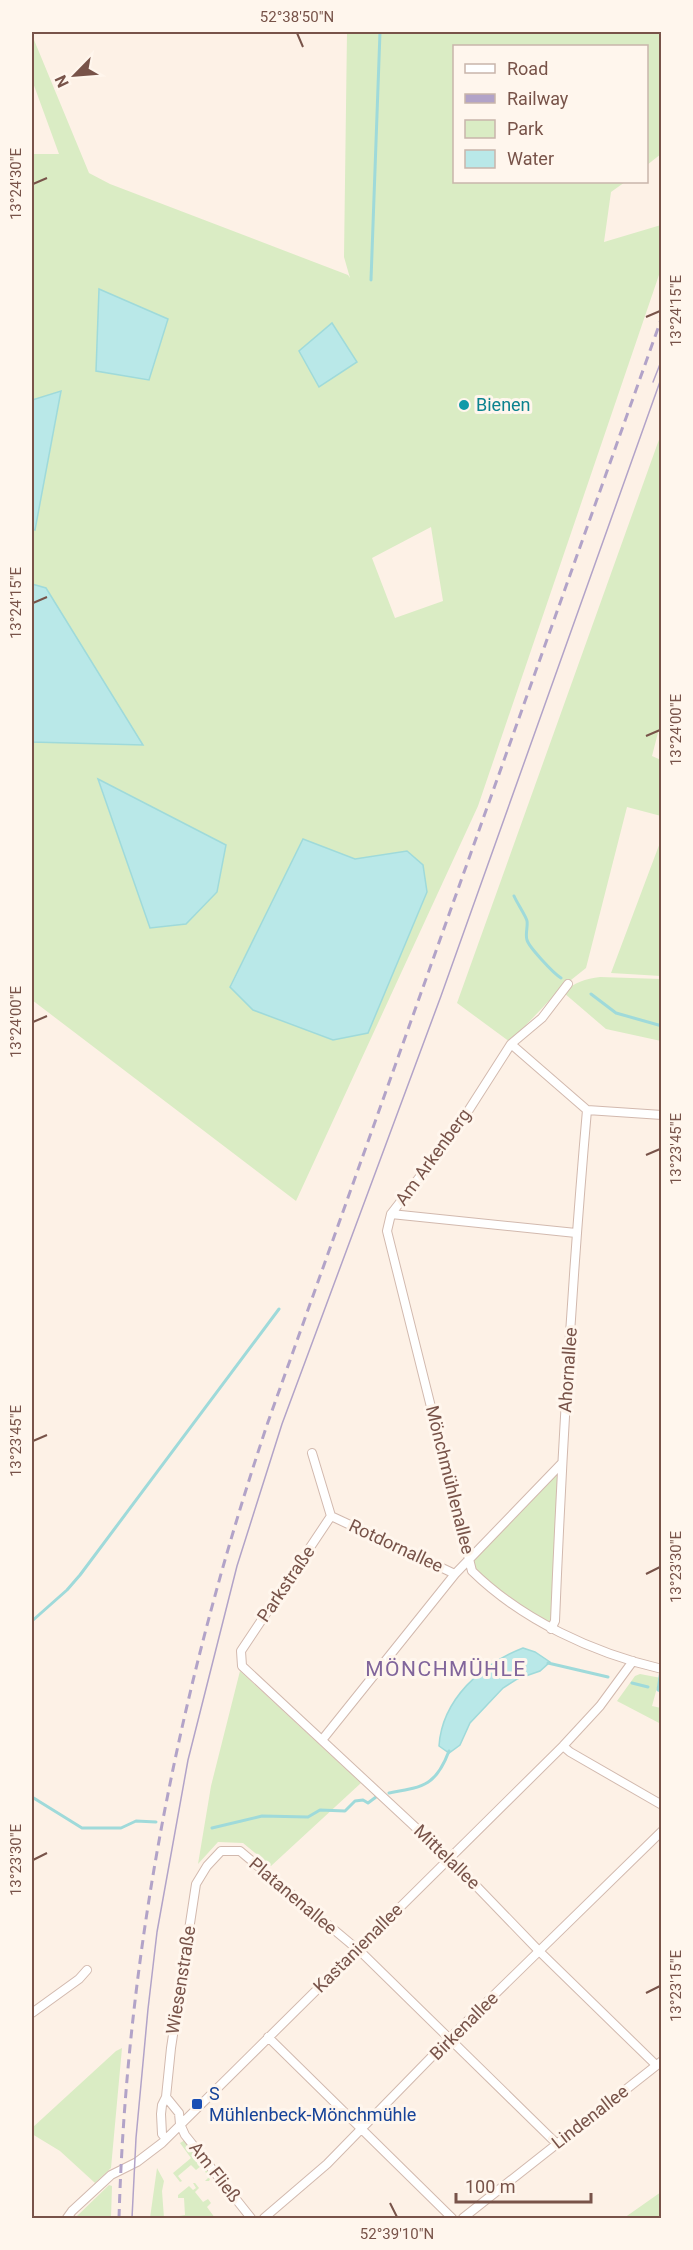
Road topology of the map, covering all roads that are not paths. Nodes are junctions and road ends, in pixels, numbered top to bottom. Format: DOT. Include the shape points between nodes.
graph roads {
  1 [pos="568,984"];
  2 [pos="511,1044"];
  3 [pos="587,1110"];
  4 [pos="662,1114"];
  5 [pos="391,1214"];
  6 [pos="576,1233"];
  7 [pos="312,1453"];
  8 [pos="562,1463"];
  9 [pos="331,1516"];
  10 [pos="469,1558"];
  11 [pos="455,1574"];
  12 [pos="551,1629"];
  13 [pos="241,1651"];
  14 [pos="633,1661"];
  15 [pos="660,1668"];
  16 [pos="322,1740"];
  17 [pos="563,1746"];
  18 [pos="662,1804"];
  19 [pos="662,1831"];
  20 [pos="448,1858"];
  21 [pos="207,1866"];
  22 [pos="357,1950"];
  23 [pos="539,1952"];
  24 [pos="87,1970"];
  25 [pos="32,2013"];
  26 [pos="268,2037"];
  27 [pos="450,2038"];
  28 [pos="659,2063"];
  29 [pos="166,2097"];
  30 [pos="180,2124"];
  31 [pos="362,2129"];
  32 [pos="166,2139"];
  33 [pos="556,2143"];
  34 [pos="68,2218"];
  35 [pos="251,2218"];
  36 [pos="264,2218"];
  37 [pos="452,2218"];
  38 [pos="463,2218"];
  1 -- 2 [label="street, Am Arkenberg" via="542,1018"];
  2 -- 3 [label="street"];
  2 -- 5 [label="street, Am Arkenberg" via="456,1130"];
  3 -- 4 [label="street"];
  3 -- 6 [label="street, Ahornallee"];
  5 -- 6 [label="street, Am Arkenberg"];
  5 -- 10 [label="street, Mönchmühlenallee" via="387,1231"];
  6 -- 8 [label="street, Ahornallee"];
  7 -- 9 [label="street, Rotdornallee"];
  8 -- 10 [label="street"];
  8 -- 12 [label="street, Ahornallee" via="555,1621"];
  9 -- 11 [label="street, Rotdornallee"];
  9 -- 13 [label="street, Parkstraße"];
  10 -- 11 [label="street"];
  10 -- 12 [label="street, Mönchmühlenallee" via="472,1571 488,1587"];
  11 -- 16 [label="street"];
  12 -- 14 [label="street, Mönchmühlenallee"];
  13 -- 16 [label="street, Mittelallee" via="242,1666"];
  14 -- 15 [label="street, Mönchmühlenallee"];
  14 -- 17 [label="street, Kastanienallee" via="600,1707"];
  16 -- 20 [label="street, Mittelallee"];
  17 -- 18 [label="street"];
  17 -- 20 [label="street, Kastanienallee"];
  19 -- 23 [label="street, Birkenallee"];
  20 -- 22 [label="street, Kastanienallee"];
  20 -- 23 [label="street, Mittelallee"];
  21 -- 22 [label="street, Platanenallee" via="221,1851 240,1851"];
  21 -- 29 [label="street, Wiesenstraße" via="196,1884"];
  22 -- 26 [label="street, Kastanienallee"];
  22 -- 27 [label="street, Platanenallee"];
  23 -- 27 [label="street, Birkenallee"];
  23 -- 28 [label="street, Mittelallee"];
  24 -- 25 [label="street"];
  26 -- 30 [label="street, Kastanienallee"];
  26 -- 31 [label="street"];
  27 -- 31 [label="street, Birkenallee"];
  27 -- 33 [label="street, Platanenallee"];
  28 -- 33 [label="street, Lindenallee"];
  29 -- 30 [label="street" via="179,2113"];
  29 -- 32 [label="street, Wiesenstraße" via="160,2114"];
  30 -- 32 [label="street, Kastanienallee"];
  30 -- 35 [label="street, Am Fließ"];
  31 -- 36 [label="street, Birkenallee"];
  31 -- 37 [label="street"];
  32 -- 34 [label="street, Kastanienallee" via="151,2153 111,2175"];
  33 -- 38 [label="street, Lindenallee"];
}
